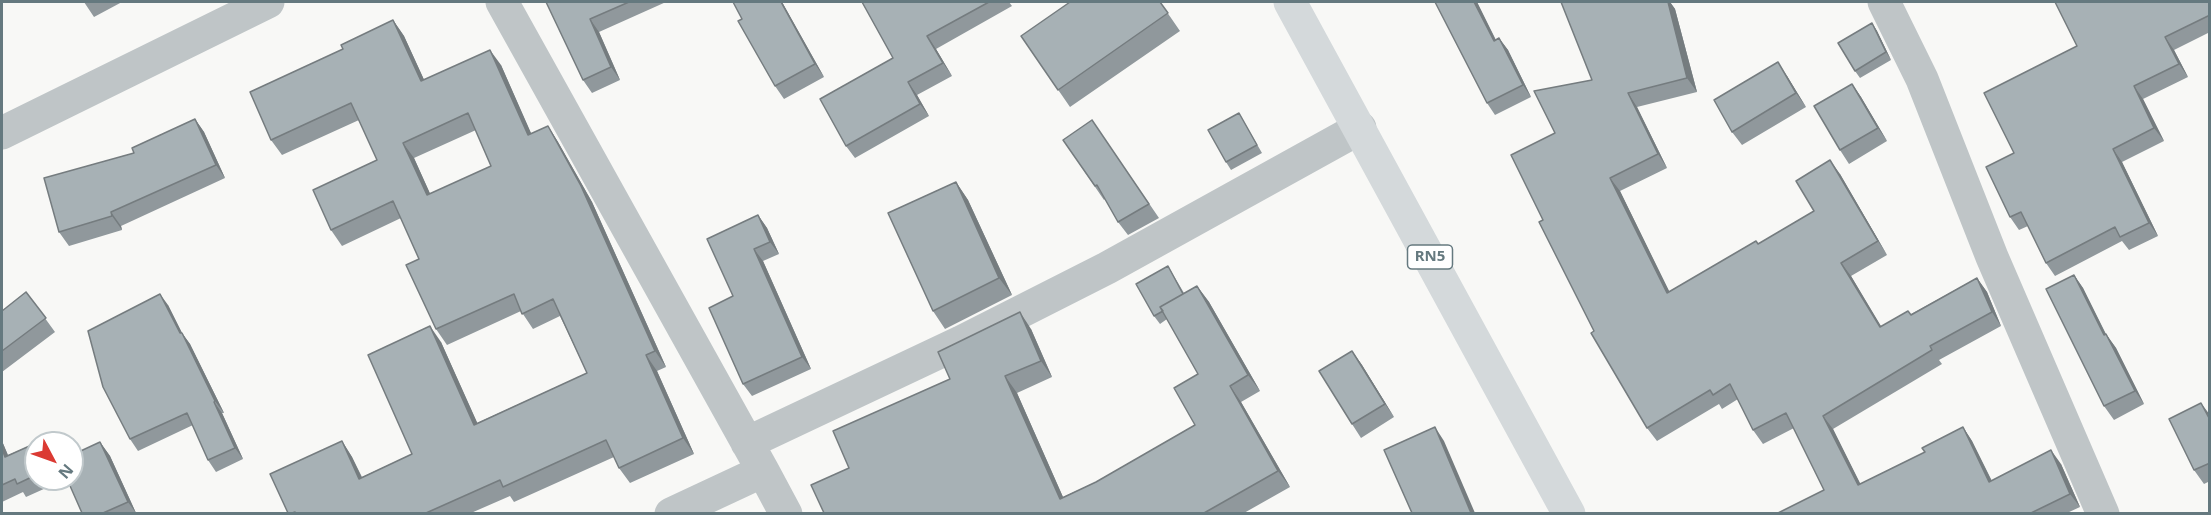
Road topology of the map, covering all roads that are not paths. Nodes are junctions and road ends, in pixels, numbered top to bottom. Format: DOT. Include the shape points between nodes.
graph roads {
  1 [pos="268,2"];
  2 [pos="502,2"];
  3 [pos="1290,2"];
  4 [pos="1884,2"];
  5 [pos="1360,128"];
  6 [pos="2,133"];
  7 [pos="747,443"];
  8 [pos="763,471"];
  9 [pos="671,513"];
  10 [pos="786,513"];
  11 [pos="1569,513"];
  12 [pos="2103,513"];
  1 -- 6 [label="street"];
  2 -- 7 [label="street"];
  3 -- 5 [label="highway, RN5"];
  4 -- 12 [label="street" via="1922,79 1992,257"];
  5 -- 7 [label="street" via="1107,268"];
  5 -- 11 [label="highway, RN5"];
  7 -- 8 [label="street"];
  8 -- 9 [label="street"];
  8 -- 10 [label="street"];
}
